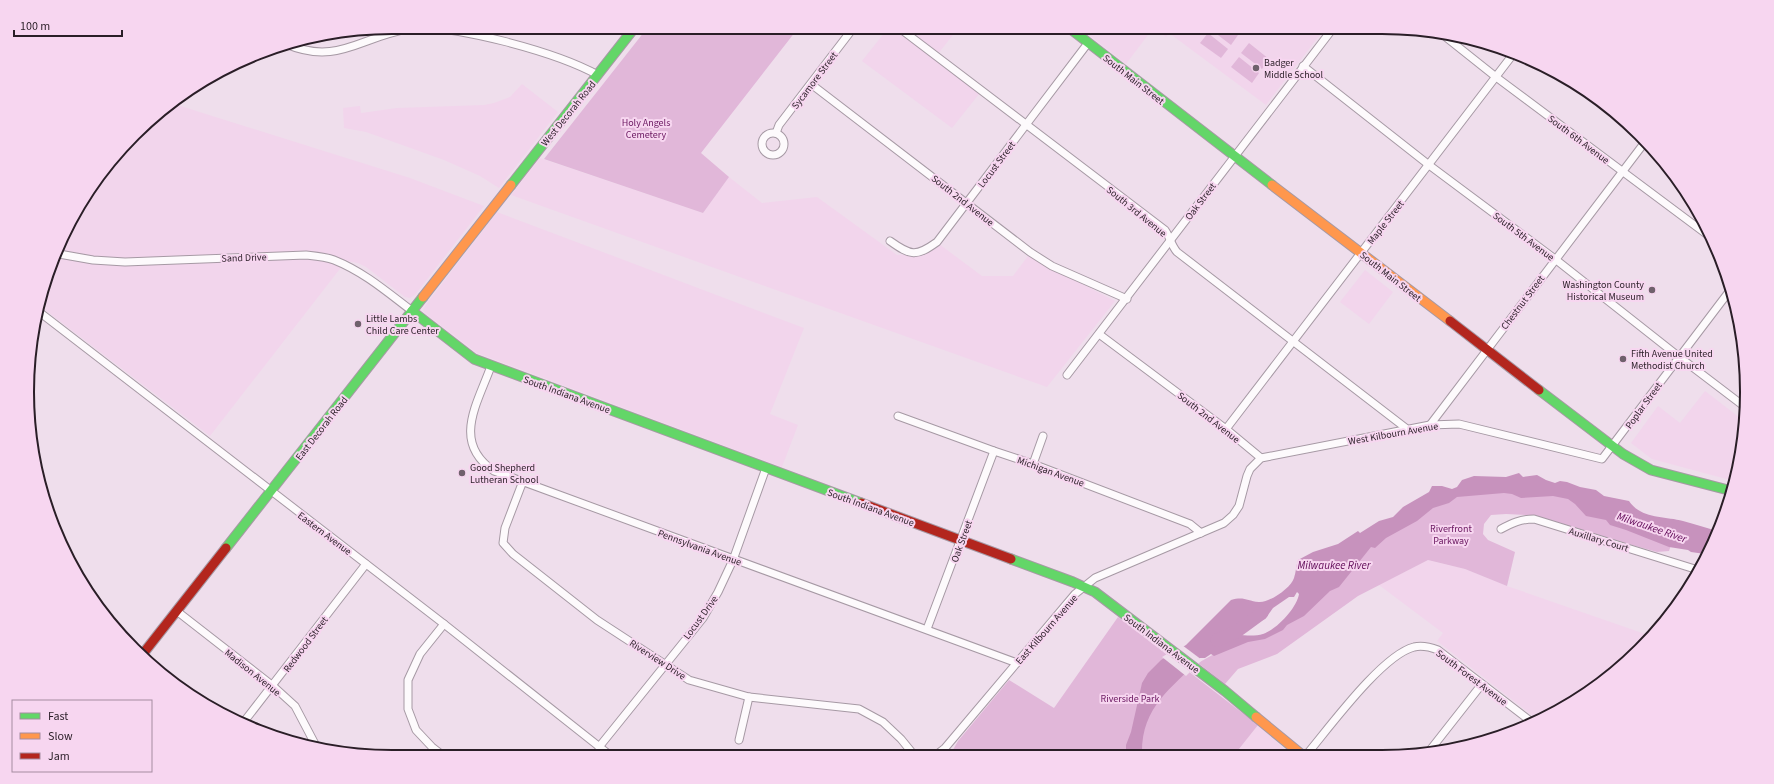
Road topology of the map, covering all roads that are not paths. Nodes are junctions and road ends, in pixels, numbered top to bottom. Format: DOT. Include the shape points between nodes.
graph roads {
  1 [pos="388,34"];
  2 [pos="466,34"];
  3 [pos="630,34"];
  4 [pos="849,34"];
  5 [pos="907,34"];
  6 [pos="1077,34"];
  7 [pos="1328,34"];
  8 [pos="1450,41"];
  9 [pos="1088,43"];
  10 [pos="295,47"];
  11 [pos="1510,58"];
  12 [pos="1303,66"];
  13 [pos="598,75"];
  14 [pos="1496,77"];
  15 [pos="811,84"];
  16 [pos="1026,124"];
  17 [pos="776,133"];
  18 [pos="1642,146"];
  19 [pos="1234,156"];
  20 [pos="1429,165"];
  21 [pos="1623,171"];
  22 [pos="499,199"];
  23 [pos="967,203"];
  24 [pos="1701,230"];
  25 [pos="890,241"];
  26 [pos="1170,241"];
  27 [pos="1361,253"];
  28 [pos="61,254"];
  29 [pos="1555,259"];
  30 [pos="1727,295"];
  31 [pos="1127,299"];
  32 [pos="412,311"];
  33 [pos="43,315"];
  34 [pos="1099,334"];
  35 [pos="1294,343"];
  36 [pos="1487,349"];
  37 [pos="1678,356"];
  38 [pos="491,366"];
  39 [pos="1067,376"];
  40 [pos="1740,403"];
  41 [pos="898,416"];
  42 [pos="1430,425"];
  43 [pos="1407,429"];
  44 [pos="1226,430"];
  45 [pos="1043,436"];
  46 [pos="1613,446"];
  47 [pos="994,451"];
  48 [pos="1261,458"];
  49 [pos="1033,464"];
  50 [pos="766,468"];
  51 [pos="522,481"];
  52 [pos="1727,490"];
  53 [pos="271,491"];
  54 [pos="1501,529"];
  55 [pos="1201,533"];
  56 [pos="962,540"];
  57 [pos="733,560"];
  58 [pos="366,564"];
  59 [pos="1693,569"];
  60 [pos="1084,586"];
  61 [pos="178,612"];
  62 [pos="444,624"];
  63 [pos="927,630"];
  64 [pos="145,651"];
  65 [pos="666,663"];
  66 [pos="1017,663"];
  67 [pos="1482,684"];
  68 [pos="273,686"];
  69 [pos="749,697"];
  70 [pos="246,719"];
  71 [pos="1528,719"];
  72 [pos="739,740"];
  73 [pos="314,741"];
  74 [pos="1433,746"];
  75 [pos="599,747"];
  76 [pos="436,750"];
  77 [pos="603,750"];
  78 [pos="910,750"];
  79 [pos="942,750"];
  80 [pos="1296,750"];
  81 [pos="1310,750"];
  1 -- 10 [label="street" via="342,51 310,52"];
  2 -- 13 [label="street" via="515,44 581,66"];
  3 -- 13 [label="street, West Decorah Road"];
  4 -- 15 [label="street, Sycamore Street"];
  5 -- 16 [label="street, South 3rd Avenue"];
  6 -- 9 [label="street, South Main Street"];
  7 -- 12 [label="street, Oak Street"];
  8 -- 14 [label="street, South 6th Avenue"];
  9 -- 16 [label="street, Locust Street"];
  9 -- 19 [label="street, South Main Street"];
  11 -- 14 [label="street, Maple Street"];
  12 -- 19 [label="street, Oak Street"];
  12 -- 20 [label="street, South 5th Avenue"];
  13 -- 22 [label="street, West Decorah Road"];
  14 -- 20 [label="street, Maple Street"];
  14 -- 21 [label="street, South 6th Avenue"];
  15 -- 17 [label="street, Sycamore Street" via="779,125"];
  15 -- 23 [label="street, South 2nd Avenue"];
  16 -- 23 [label="street, Locust Street"];
  16 -- 26 [label="street, South 3rd Avenue" via="1165,230"];
  18 -- 21 [label="street, Chestnut Street"];
  19 -- 26 [label="street, Oak Street"];
  19 -- 27 [label="street, South Main Street"];
  20 -- 27 [label="street, Maple Street"];
  20 -- 29 [label="street, South 5th Avenue"];
  21 -- 24 [label="street, South 6th Avenue"];
  21 -- 29 [label="street, Chestnut Street"];
  22 -- 32 [label="street, East Decorah Road"];
  23 -- 25 [label="street, Locust Street" via="937,242 922,253 905,252"];
  23 -- 31 [label="street, South 2nd Avenue" via="1052,266"];
  26 -- 31 [label="street, Oak Street"];
  26 -- 35 [label="street, South 3rd Avenue" via="1177,252"];
  27 -- 35 [label="street, Maple Street"];
  27 -- 36 [label="street, South Main Street"];
  28 -- 32 [label="street, Sand Drive" via="125,262 306,255 332,259 376,282"];
  29 -- 36 [label="street, Chestnut Street"];
  29 -- 37 [label="street, South 5th Avenue"];
  30 -- 37 [label="street, Poplar Street"];
  31 -- 34 [label="street, Oak Street"];
  32 -- 38 [label="street, South Indiana Avenue" via="462,351"];
  32 -- 53 [label="street, East Decorah Road"];
  33 -- 53 [label="street, Eastern Avenue"];
  34 -- 39 [label="street, Oak Street"];
  34 -- 44 [label="street, South 2nd Avenue"];
  35 -- 43 [label="street, South 3rd Avenue"];
  35 -- 44 [label="street, Maple Street"];
  36 -- 42 [label="street, Chestnut Street"];
  36 -- 46 [label="street, South Main Street"];
  37 -- 40 [label="street, South 5th Avenue"];
  37 -- 46 [label="street, Poplar Street"];
  38 -- 50 [label="street, South Indiana Avenue"];
  38 -- 51 [label="street, Pennsylvania Avenue" via="473,414 471,442 485,465"];
  41 -- 47 [label="street, Michigan Avenue"];
  42 -- 43 [label="street, West Kilbourn Avenue"];
  42 -- 46 [label="street, West Kilbourn Avenue" via="1459,424 1602,459"];
  43 -- 48 [label="street, West Kilbourn Avenue"];
  44 -- 48 [label="street, South 2nd Avenue"];
  45 -- 49 [label="street"];
  46 -- 52 [label="street, South Main Street" via="1651,470"];
  47 -- 49 [label="street, Michigan Avenue"];
  47 -- 56 [label="street, Oak Street"];
  48 -- 55 [label="street, East Kilbourn Avenue" via="1250,469 1239,506 1233,515 1224,523"];
  49 -- 55 [label="street, Michigan Avenue" via="1190,524"];
  50 -- 56 [label="street, South Indiana Avenue"];
  50 -- 57 [label="street, Locust Drive"];
  51 -- 57 [label="street, Pennsylvania Avenue"];
  51 -- 65 [label="street, Riverview Drive" via="500,544 597,620"];
  53 -- 58 [label="street, Eastern Avenue"];
  53 -- 61 [label="street, East Decorah Road"];
  54 -- 59 [label="street, Auxillary Court" via="1514,522 1534,520"];
  55 -- 60 [label="street, East Kilbourn Avenue" via="1095,578"];
  56 -- 60 [label="street, South Indiana Avenue"];
  56 -- 63 [label="street, Oak Street"];
  57 -- 63 [label="street, Pennsylvania Avenue"];
  57 -- 65 [label="street, Locust Drive" via="703,618"];
  58 -- 62 [label="street, Eastern Avenue"];
  58 -- 68 [label="street, Redwood Street"];
  60 -- 66 [label="street, East Kilbourn Avenue"];
  60 -- 80 [label="street, South Indiana Avenue" via="1200,672"];
  61 -- 64 [label="street, East Decorah Road"];
  61 -- 68 [label="street, Madison Avenue"];
  62 -- 75 [label="street, Eastern Avenue"];
  62 -- 76 [label="street" via="420,654 408,680 408,709 416,730"];
  63 -- 66 [label="street, Pennsylvania Avenue"];
  65 -- 69 [label="street, Riverview Drive" via="689,680"];
  65 -- 75 [label="street, Locust Drive"];
  66 -- 79 [label="street, East Kilbourn Avenue"];
  67 -- 71 [label="street, South Forest Avenue"];
  67 -- 74 [label="street"];
  67 -- 81 [label="street, South Forest Avenue" via="1438,650 1427,646 1413,647 1399,655 1367,682"];
  68 -- 70 [label="street, Redwood Street"];
  68 -- 73 [label="street, Madison Avenue" via="295,706"];
  69 -- 72 [label="street"];
  69 -- 78 [label="street, Riverview Drive" via="859,709 882,722"];
  75 -- 77 [label="street, Eastern Avenue"];
}
